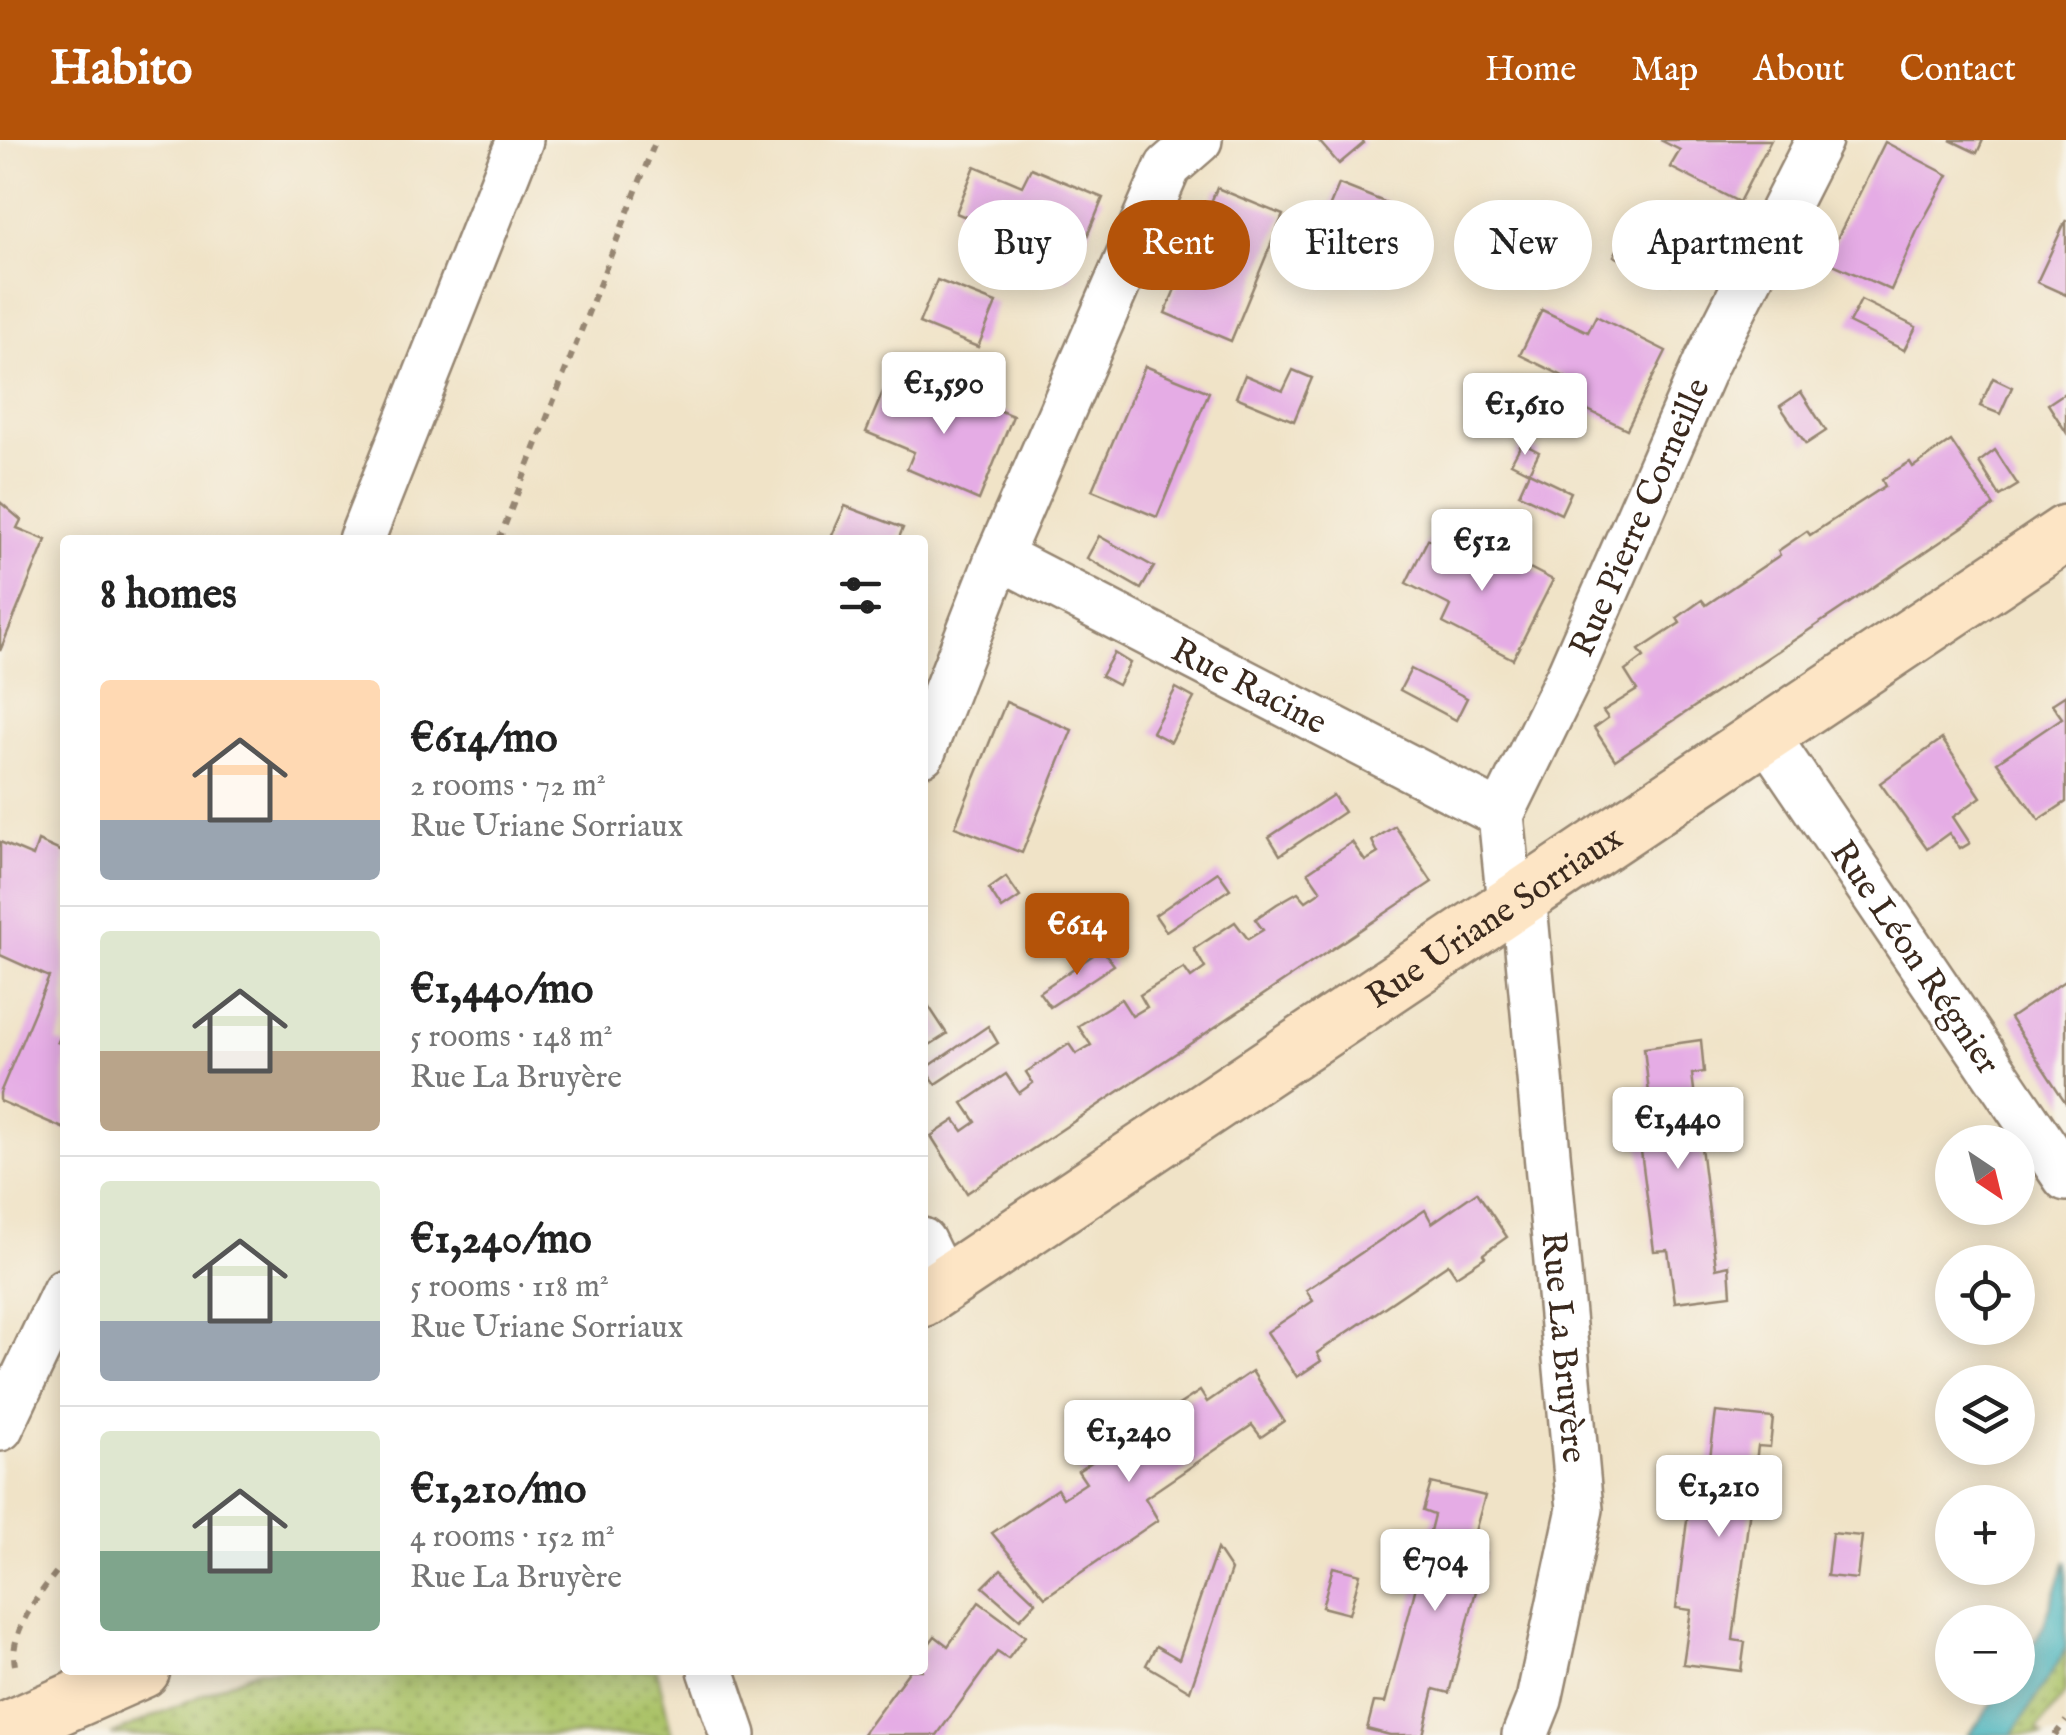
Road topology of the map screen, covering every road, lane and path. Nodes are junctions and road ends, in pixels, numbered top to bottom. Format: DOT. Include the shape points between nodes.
graph roads {
  1 [pos="520,140"];
  2 [pos="656,140"];
  3 [pos="1818,140"];
  4 [pos="1177,149"];
  5 [pos="2066,533"];
  6 [pos="363,535"];
  7 [pos="501,535"];
  8 [pos="999,556"];
  9 [pos="1766,735"];
  10 [pos="928,738"];
  11 [pos="1501,815"];
  12 [pos="1517,899"];
  13 [pos="2066,1178"];
  14 [pos="930,1275"];
  15 [pos="60,1302"];
  16 [pos="0,1428"];
  17 [pos="60,1568"];
  18 [pos="131,1675"];
  19 [pos="713,1675"];
  20 [pos="2066,1721"];
  21 [pos="17,1726"];
  22 [pos="733,1735"];
  23 [pos="1525,1735"];
  24 [pos="2055,1735"];
  1 -- 6 [label="street"];
  2 -- 7 [label="path"];
  3 -- 11 [label="street, Rue Pierre Corneille" via="1706,363"];
  4 -- 8 [label="street"];
  5 -- 9 [label="street, Rue Uriane Sorriaux"];
  8 -- 10 [label="street"];
  8 -- 11 [label="street, Rue Racine"];
  9 -- 12 [label="street, Rue Uriane Sorriaux"];
  9 -- 13 [label="street, Rue Léon Régnier"];
  11 -- 12 [label="street"];
  12 -- 14 [label="street, Rue Uriane Sorriaux"];
  12 -- 23 [label="street, Rue La Bruyère" via="1580,1509 1539,1700"];
  15 -- 16 [label="street"];
  17 -- 21 [label="path" via="12,1652"];
  18 -- 21 [label="street"];
  19 -- 22 [label="street"];
  20 -- 24 [label="path"];
}
